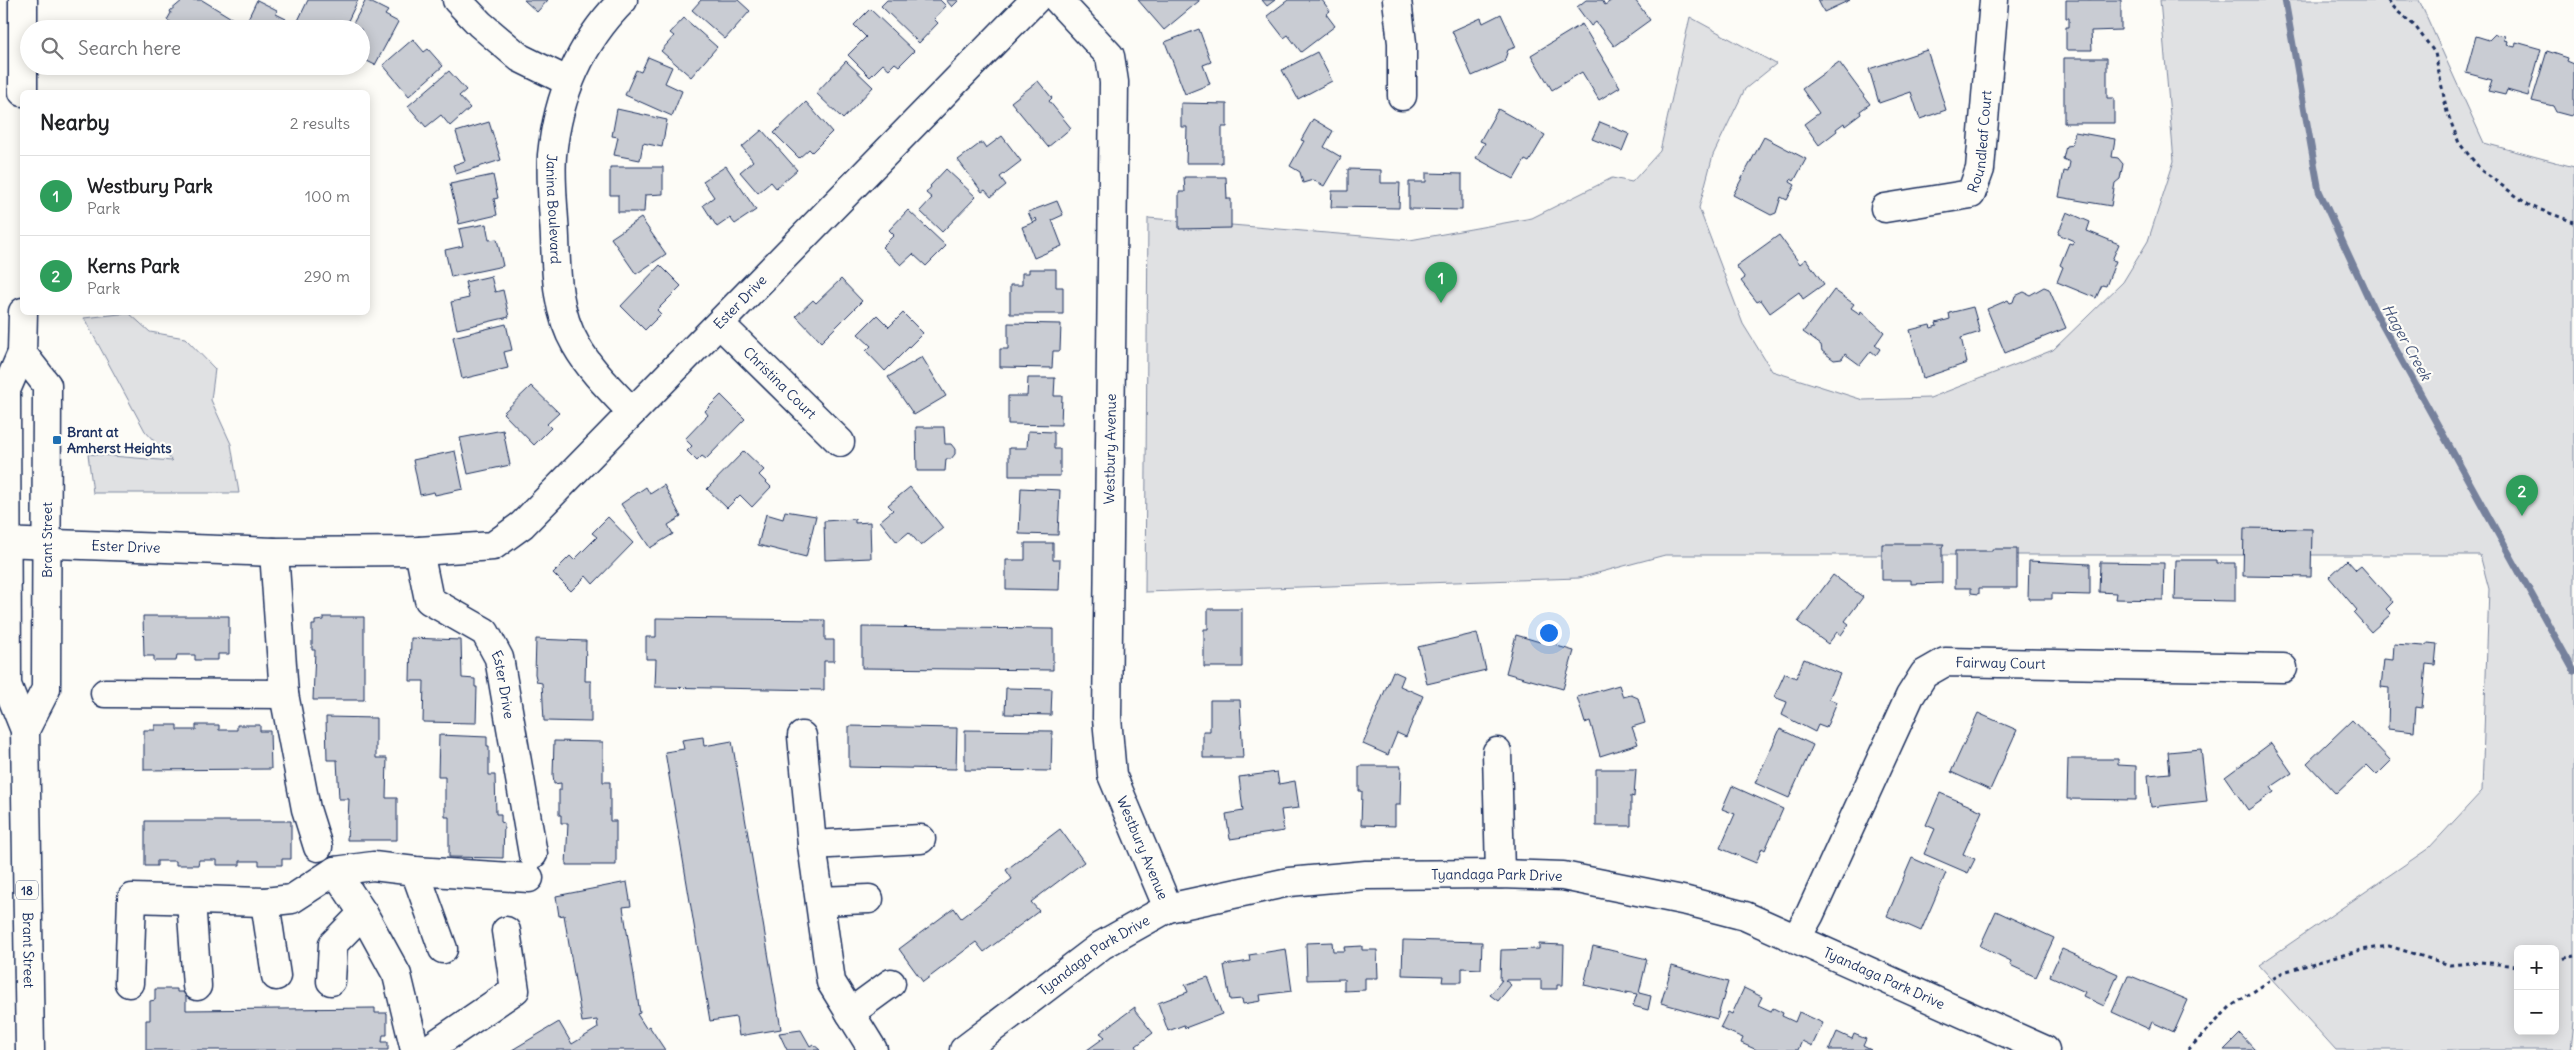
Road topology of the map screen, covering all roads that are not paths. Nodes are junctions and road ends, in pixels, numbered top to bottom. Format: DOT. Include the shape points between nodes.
graph roads {
  1 [pos="23,0"];
  2 [pos="457,0"];
  3 [pos="623,0"];
  4 [pos="1035,0"];
  5 [pos="1058,0"];
  6 [pos="1397,0"];
  7 [pos="1994,0"];
  8 [pos="23,20"];
  9 [pos="23,75"];
  10 [pos="569,82"];
  11 [pos="23,90"];
  12 [pos="1402,96"];
  13 [pos="1884,208"];
  14 [pos="22,315"];
  15 [pos="720,324"];
  16 [pos="22,353"];
  17 [pos="632,412"];
  18 [pos="840,442"];
  19 [pos="4,542"];
  20 [pos="46,542"];
  21 [pos="420,550"];
  22 [pos="274,552"];
  23 [pos="2283,668"];
  24 [pos="105,693"];
  25 [pos="284,694"];
  26 [pos="25,730"];
  27 [pos="802,736"];
  28 [pos="1497,752"];
  29 [pos="921,839"];
  30 [pos="812,845"];
  31 [pos="318,846"];
  32 [pos="335,871"];
  33 [pos="415,871"];
  34 [pos="1500,874"];
  35 [pos="869,899"];
  36 [pos="191,900"];
  37 [pos="820,901"];
  38 [pos="265,902"];
  39 [pos="1168,908"];
  40 [pos="363,914"];
  41 [pos="506,931"];
  42 [pos="1796,938"];
  43 [pos="443,949"];
  44 [pos="276,976"];
  45 [pos="331,981"];
  46 [pos="891,983"];
  47 [pos="129,984"];
  48 [pos="197,986"];
  49 [pos="850,1013"];
  50 [pos="30,1050"];
  51 [pos="415,1050"];
  52 [pos="427,1050"];
  53 [pos="872,1050"];
  54 [pos="964,1050"];
  55 [pos="2045,1050"];
  1 -- 8 [label="street"];
  2 -- 10 [label="street" via="520,58"];
  3 -- 10 [label="street, Janina Boulevard" via="606,17 586,47"];
  4 -- 15 [label="street, Ester Drive"];
  5 -- 39 [label="street, Westbury Avenue" via="1110,56 1114,82 1107,718 1112,775"];
  6 -- 12 [label="street" via="1402,43"];
  7 -- 13 [label="street, Roundleaf Court" via="1980,169 1971,194"];
  9 -- 11 [label="street"];
  10 -- 17 [label="street, Janina Boulevard" via="558,111 552,157 556,281 561,308 575,344 600,378"];
  14 -- 16 [label="street, Brant Street / 18"];
  15 -- 17 [label="street, Ester Drive"];
  15 -- 18 [label="street, Christina Court"];
  16 -- 19 [label="street, Brant Street / 18" via="6,390"];
  16 -- 20 [label="street, Brant Street / 18" via="47,385"];
  17 -- 21 [label="street, Ester Drive" via="522,525 493,546"];
  19 -- 20 [label="street, Ester Drive"];
  19 -- 26 [label="street, Brant Street / 18" via="7,685"];
  20 -- 22 [label="street, Ester Drive"];
  20 -- 26 [label="street, Brant Street / 18" via="46,689"];
  21 -- 22 [label="street, Ester Drive"];
  21 -- 33 [label="street, Ester Drive" via="429,600 485,632 499,658 531,866"];
  22 -- 25 [label="street"];
  23 -- 42 [label="street, Fairway Court" via="1945,662 1924,674 1910,696"];
  24 -- 25 [label="street"];
  25 -- 31 [label="street" via="306,809"];
  26 -- 50 [label="street, Brant Street / 18"];
  27 -- 30 [label="street"];
  28 -- 34 [label="street"];
  29 -- 30 [label="street"];
  30 -- 37 [label="street"];
  32 -- 33 [label="street" via="372,866"];
  32 -- 38 [label="street" via="292,899"];
  32 -- 40 [label="street"];
  33 -- 43 [label="street"];
  34 -- 39 [label="street, Tyandaga Park Drive" via="1366,874 1299,881"];
  34 -- 42 [label="street, Tyandaga Park Drive" via="1563,876 1687,901 1745,916"];
  35 -- 37 [label="street"];
  36 -- 38 [label="street"];
  36 -- 47 [label="street" via="132,898"];
  36 -- 48 [label="street"];
  37 -- 49 [label="street" via="831,982"];
  38 -- 44 [label="street"];
  39 -- 54 [label="street, Tyandaga Park Drive" via="1102,945"];
  40 -- 45 [label="street" via="333,944"];
  40 -- 51 [label="street" via="397,975"];
  41 -- 52 [label="street" via="515,990"];
  42 -- 55 [label="street, Tyandaga Park Drive"];
  46 -- 49 [label="street"];
  49 -- 53 [label="street"];
}
